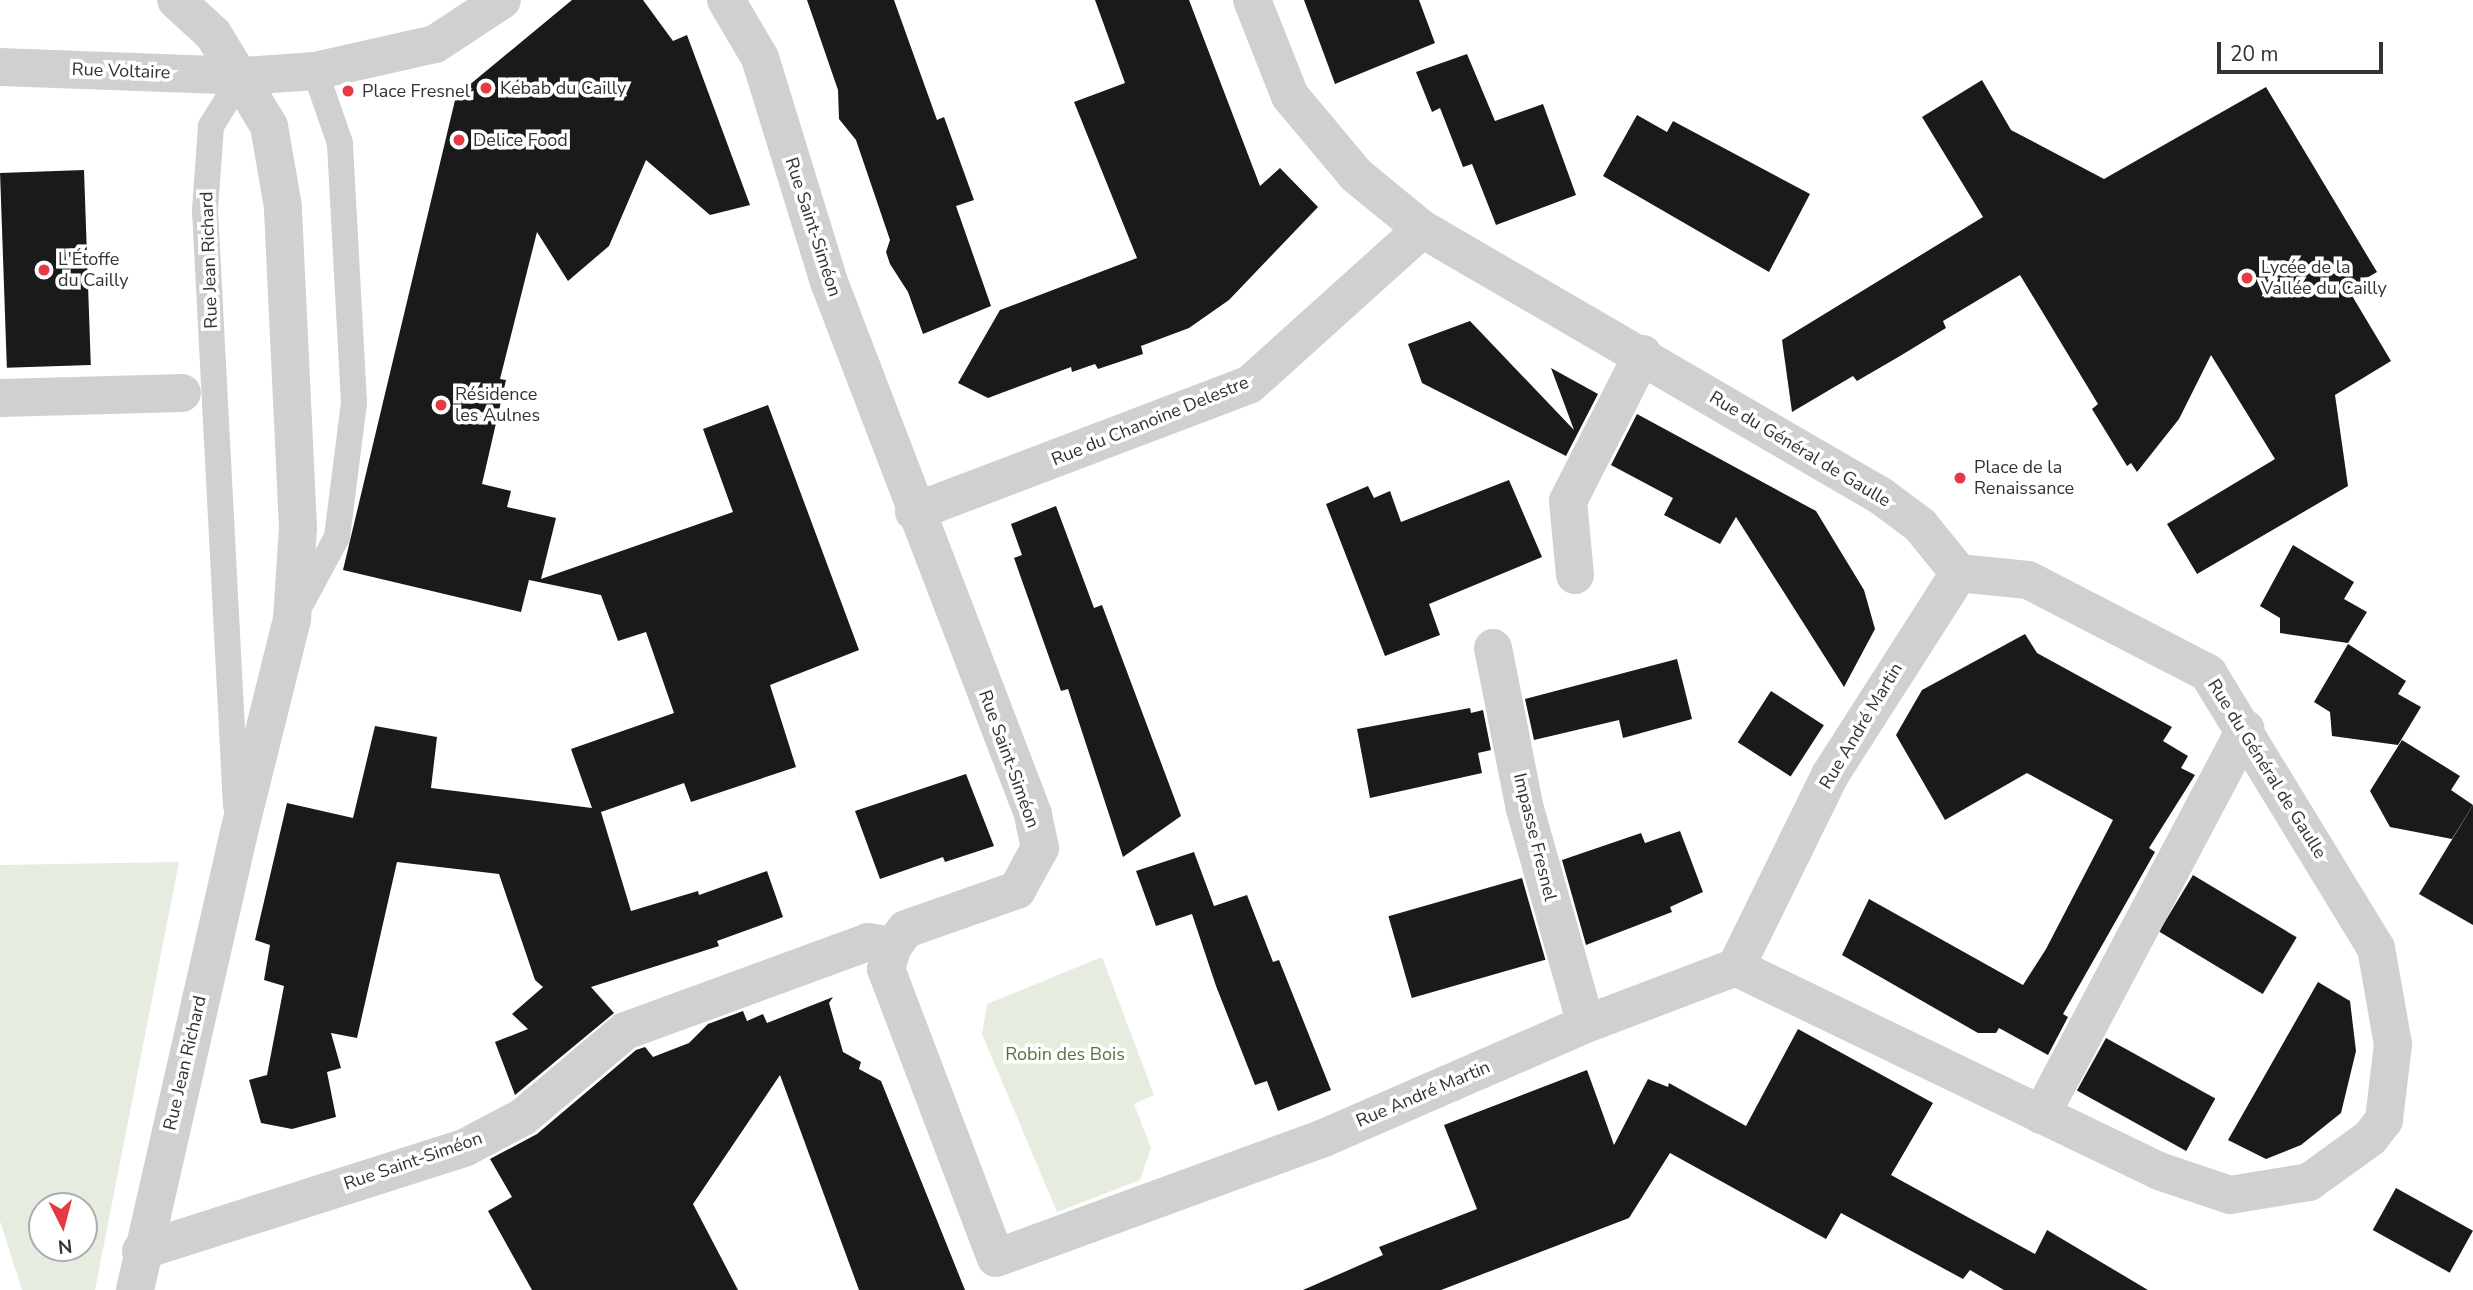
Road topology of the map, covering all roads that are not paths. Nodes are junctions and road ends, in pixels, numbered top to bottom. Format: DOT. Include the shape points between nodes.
graph roads {
  1 [pos="176,0"];
  2 [pos="502,0"];
  3 [pos="726,0"];
  4 [pos="1252,0"];
  5 [pos="0,67"];
  6 [pos="315,71"];
  7 [pos="242,76"];
  8 [pos="1422,229"];
  9 [pos="1643,354"];
  10 [pos="183,393"];
  11 [pos="0,398"];
  12 [pos="914,512"];
  13 [pos="1959,573"];
  14 [pos="1575,575"];
  15 [pos="292,619"];
  16 [pos="1493,648"];
  17 [pos="2245,729"];
  18 [pos="237,836"];
  19 [pos="893,946"];
  20 [pos="1736,967"];
  21 [pos="1586,1024"];
  22 [pos="2041,1115"];
  23 [pos="141,1251"];
  24 [pos="135,1290"];
  1 -- 7 [label="street" via="213,34"];
  2 -- 6 [label="street, Rue Voltaire" via="435,44"];
  3 -- 12 [label="street, Rue Saint-Siméon" via="760,58 829,282"];
  4 -- 8 [label="street, Rue du Général de Gaulle" via="1290,96 1356,174"];
  5 -- 7 [label="street, Rue Voltaire"];
  6 -- 7 [label="street, Rue Voltaire"];
  6 -- 15 [label="lane, Rue Jean Richard" via="340,143 354,403 337,537"];
  7 -- 15 [label="street, Rue Jean Richard" via="269,126 282,207 298,528"];
  7 -- 18 [label="lane, Rue Jean Richard" via="211,126 205,210"];
  8 -- 9 [label="street, Rue du Général de Gaulle"];
  8 -- 12 [label="street, Rue du Chanoine Delestre" via="1249,385"];
  9 -- 13 [label="street, Rue du Général de Gaulle" via="1881,496 1920,525"];
  9 -- 14 [label="street" via="1568,501"];
  10 -- 11 [label="street"];
  12 -- 19 [label="street, Rue Saint-Siméon" via="1033,814 1041,848 1017,890 906,929"];
  13 -- 17 [label="street, Rue du Général de Gaulle" via="2028,580 2208,673"];
  13 -- 20 [label="street, Rue André Martin" via="1920,627 1830,775"];
  15 -- 18 [label="street, Rue Jean Richard"];
  16 -- 21 [label="street, Impasse Fresnel" via="1525,810"];
  17 -- 22 [label="street"];
  17 -- 22 [label="street, Rue du Général de Gaulle" via="2376,948 2393,1044 2384,1119 2370,1138 2309,1182 2230,1195 2159,1171"];
  18 -- 23 [label="street, Rue Jean Richard"];
  19 -- 21 [label="street, Rue André Martin" via="886,969 996,1258 1326,1137"];
  19 -- 23 [label="street, Rue Saint-Siméon" via="868,942 625,1031 523,1117 466,1147"];
  20 -- 21 [label="street, Rue André Martin"];
  20 -- 22 [label="street, Rue du Général de Gaulle"];
  23 -- 24 [label="street, Rue Jean Richard"];
}
